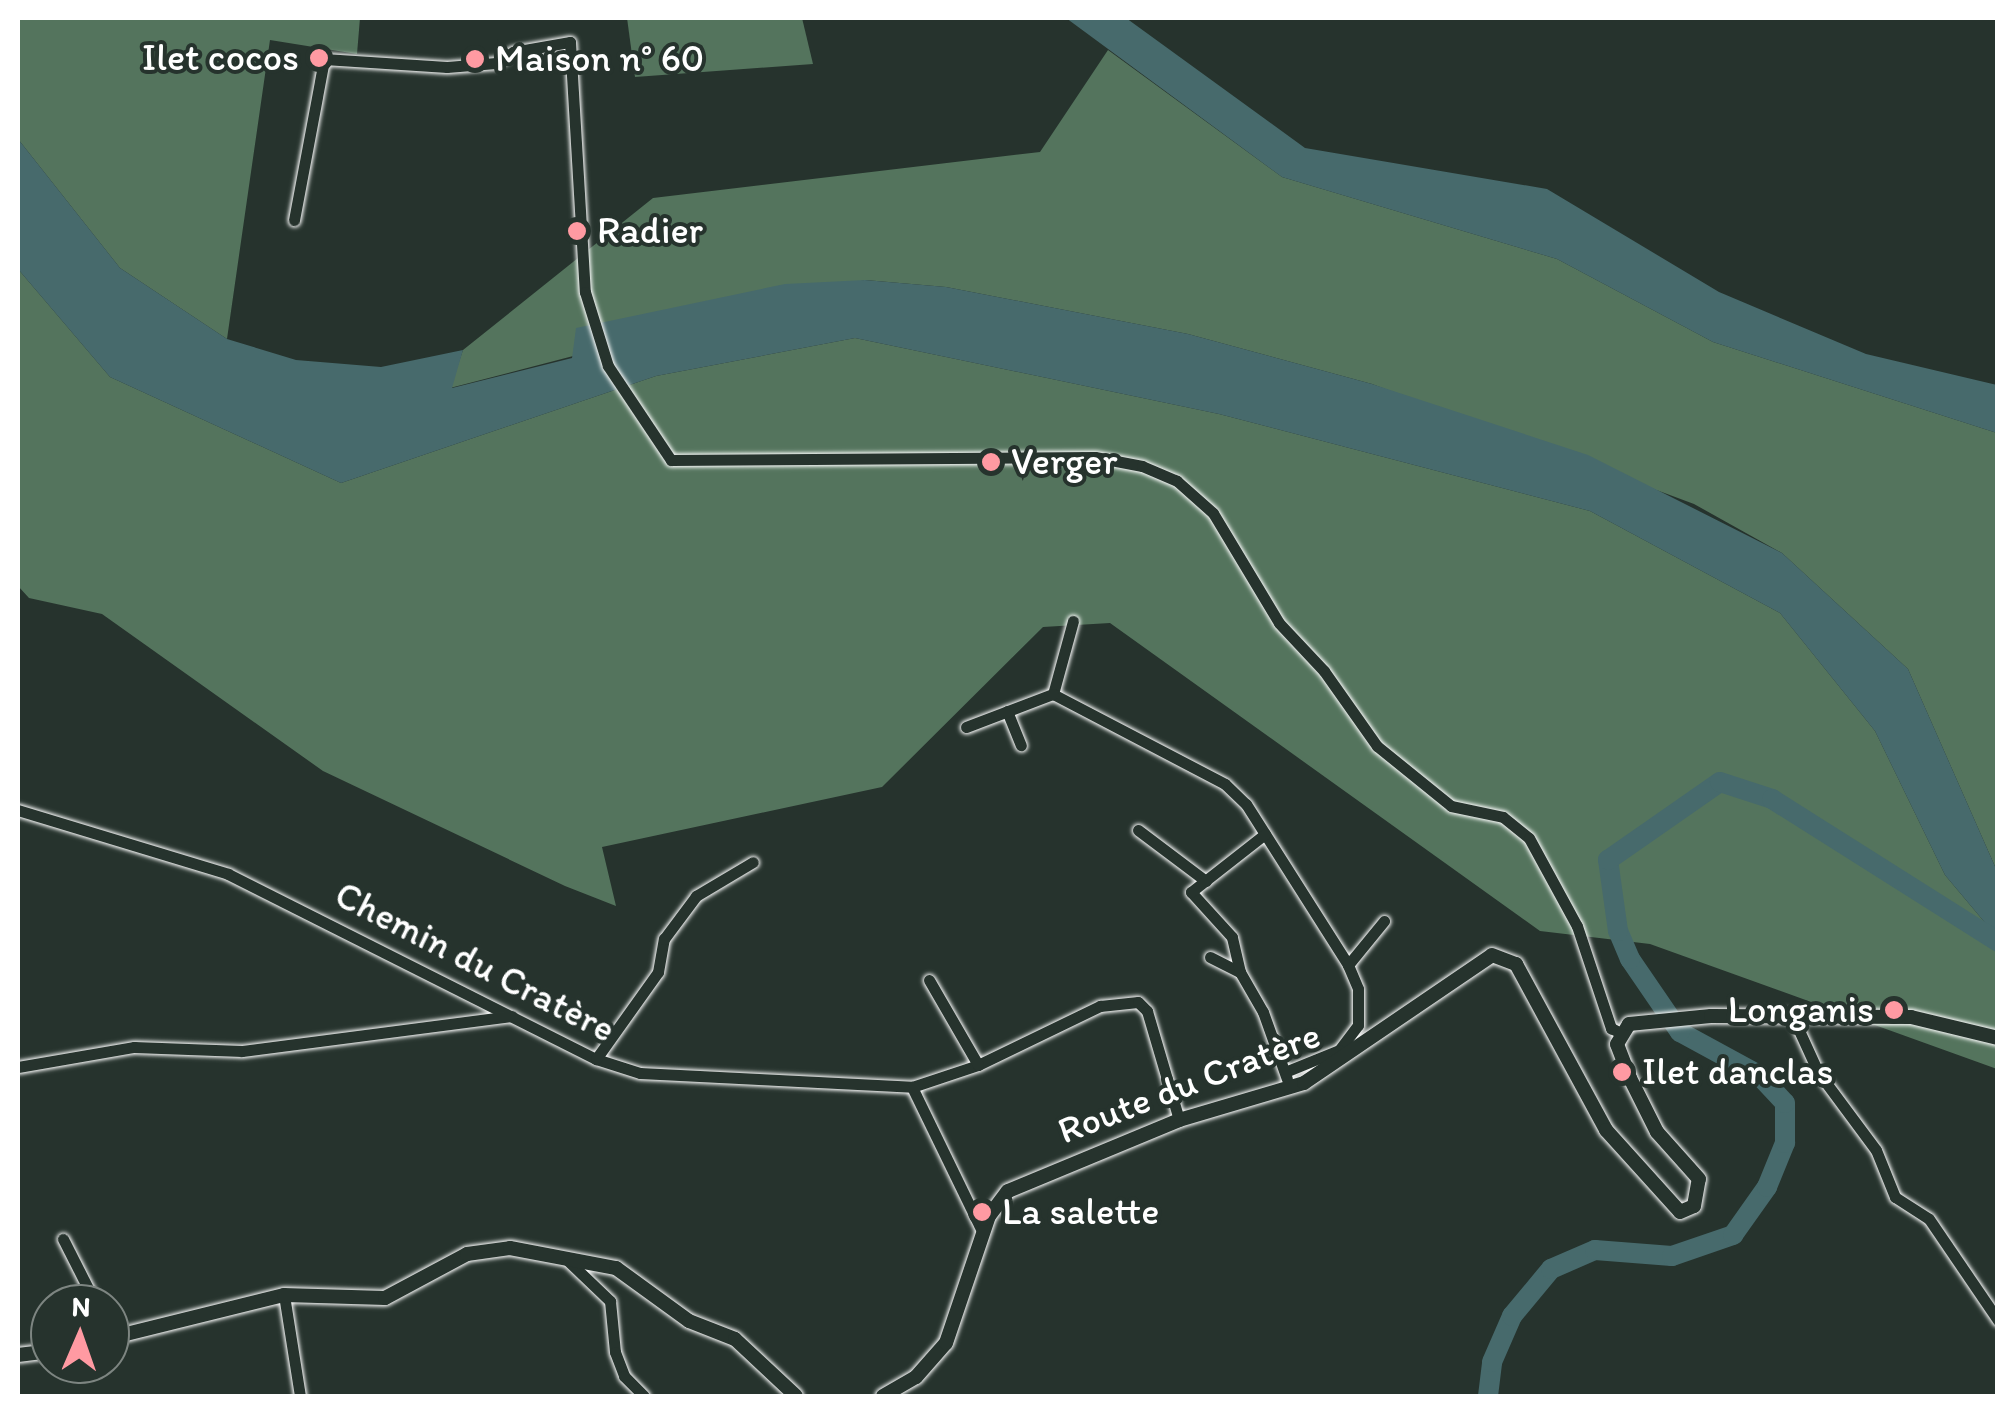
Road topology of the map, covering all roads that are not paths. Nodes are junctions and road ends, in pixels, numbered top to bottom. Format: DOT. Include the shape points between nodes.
graph roads {
  1 [pos="294,220"];
  2 [pos="1073,621"];
  3 [pos="1054,694"];
  4 [pos="1008,711"];
  5 [pos="966,727"];
  6 [pos="1022,745"];
  7 [pos="18,810"];
  8 [pos="1138,830"];
  9 [pos="1265,834"];
  10 [pos="753,862"];
  11 [pos="1206,880"];
  12 [pos="1384,920"];
  13 [pos="1210,957"];
  14 [pos="1348,965"];
  15 [pos="1240,972"];
  16 [pos="929,980"];
  17 [pos="1792,1015"];
  18 [pos="512,1016"];
  19 [pos="1620,1032"];
  20 [pos="1998,1038"];
  21 [pos="596,1059"];
  22 [pos="978,1065"];
  23 [pos="18,1067"];
  24 [pos="1287,1080"];
  25 [pos="912,1088"];
  26 [pos="1179,1120"];
  27 [pos="982,1233"];
  28 [pos="63,1238"];
  29 [pos="560,1254"];
  30 [pos="86,1284"];
  31 [pos="284,1295"];
  32 [pos="1998,1320"];
  33 [pos="130,1331"];
  34 [pos="300,1396"];
  35 [pos="644,1396"];
  36 [pos="796,1396"];
  37 [pos="883,1396"];
  1 -- 19 [label="street" via="324,58 390,66 496,63 513,52 570,42 585,292 608,366 671,460 1096,458 1142,466 1177,482 1213,512 1279,623 1324,671 1377,746 1451,806 1503,817 1529,838 1577,926 1612,1028"];
  2 -- 3 [label="street"];
  3 -- 4 [label="street"];
  3 -- 9 [label="street" via="1197,764 1246,804"];
  4 -- 5 [label="street"];
  4 -- 6 [label="street"];
  7 -- 18 [label="street, Chemin du Cratère" via="228,874"];
  8 -- 11 [label="street"];
  9 -- 11 [label="street"];
  9 -- 14 [label="street"];
  10 -- 21 [label="street" via="696,896 664,939 658,972"];
  11 -- 15 [label="street" via="1191,892 1232,937"];
  12 -- 14 [label="street"];
  13 -- 15 [label="street"];
  14 -- 24 [label="street" via="1358,989 1358,1025 1339,1050"];
  15 -- 24 [label="street" via="1263,1012"];
  16 -- 22 [label="street"];
  17 -- 19 [label="street" via="1629,1024"];
  17 -- 20 [label="street" via="1911,1017"];
  17 -- 32 [label="street" via="1818,1072 1876,1150 1896,1198 1929,1220"];
  18 -- 21 [label="street, Chemin du Cratère"];
  18 -- 23 [label="street" via="242,1051 134,1046"];
  19 -- 24 [label="street, Route du Cratère" via="1618,1044 1650,1122 1698,1179 1687,1211 1673,1207 1651,1173 1606,1130 1523,974 1502,954 1460,972 1341,1063"];
  21 -- 25 [label="street, Chemin du Cratère" via="640,1073"];
  22 -- 25 [label="street, Chemin du Cratère"];
  22 -- 26 [label="street, Chemin du Cratère" via="1100,1006 1138,1002 1147,1010"];
  24 -- 26 [label="street, Route du Cratère"];
  25 -- 27 [label="street"];
  26 -- 27 [label="street, Route du Cratère" via="1008,1191"];
  27 -- 37 [label="street, Route du Cratère" via="946,1342 916,1377"];
  28 -- 30 [label="street"];
  29 -- 31 [label="street" via="480,1250 384,1298"];
  29 -- 35 [label="street" via="610,1300 615,1352 624,1376"];
  29 -- 36 [label="street" via="616,1268 688,1320 735,1339"];
  31 -- 33 [label="street"];
  31 -- 34 [label="street"];
}
